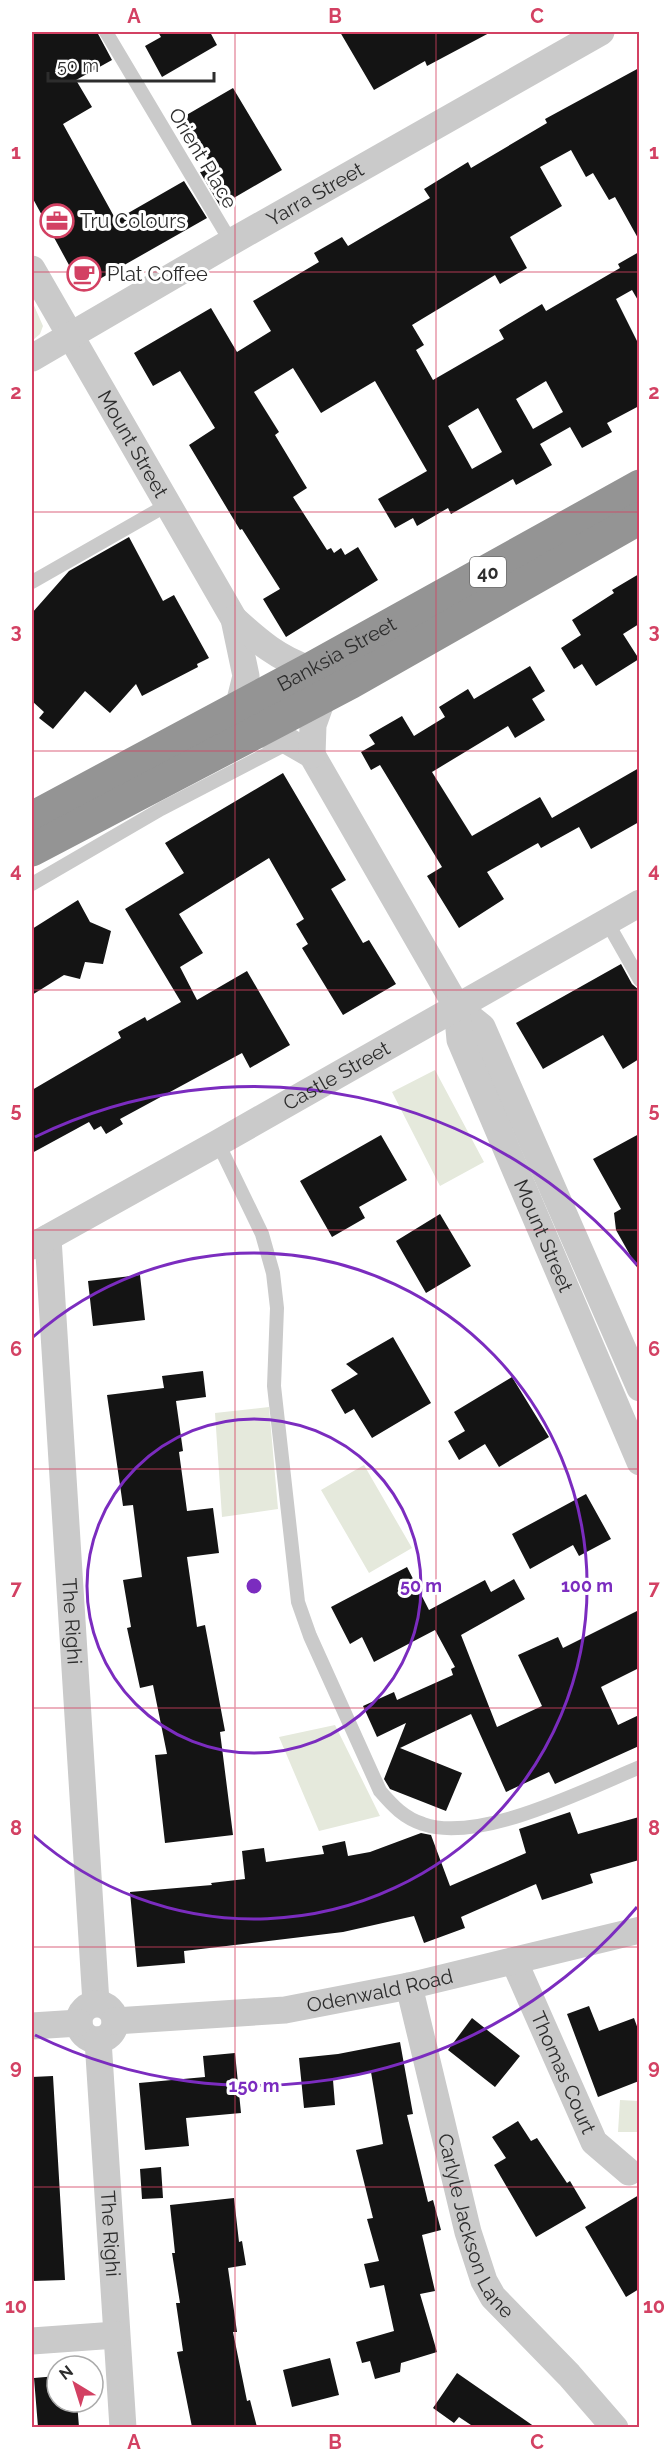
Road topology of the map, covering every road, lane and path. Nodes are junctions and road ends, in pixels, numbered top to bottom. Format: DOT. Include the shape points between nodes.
graph roads {
  1 [pos="106,32"];
  2 [pos="601,32"];
  3 [pos="231,242"];
  4 [pos="32,269"];
  5 [pos="70,336"];
  6 [pos="32,358"];
  7 [pos="639,486"];
  8 [pos="167,505"];
  9 [pos="639,518"];
  10 [pos="32,582"];
  11 [pos="234,619"];
  12 [pos="317,683"];
  13 [pos="247,720"];
  14 [pos="301,748"];
  15 [pos="32,818"];
  16 [pos="32,850"];
  17 [pos="32,884"];
  18 [pos="639,903"];
  19 [pos="607,922"];
  20 [pos="639,980"];
  21 [pos="457,1007"];
  22 [pos="218,1143"];
  23 [pos="40,1242"];
  24 [pos="639,1388"];
  25 [pos="639,1462"];
  26 [pos="639,1767"];
  27 [pos="639,1930"];
  28 [pos="514,1961"];
  29 [pos="409,1986"];
  30 [pos="97,2022"];
  31 [pos="32,2026"];
  32 [pos="629,2172"];
  33 [pos="116,2335"];
  34 [pos="32,2341"];
  35 [pos="123,2427"];
  36 [pos="615,2427"];
  1 -- 3 [label="lane, Orient Place"];
  2 -- 3 [label="street, Yarra Street"];
  3 -- 5 [label="street, Yarra Street"];
  4 -- 5 [label="street, Mount Street"];
  5 -- 6 [label="street, Yarra Street"];
  5 -- 8 [label="street, Mount Street"];
  7 -- 12 [label="highway, Banksia Street / 40"];
  8 -- 10 [label="lane"];
  8 -- 11 [label="street, Mount Street"];
  9 -- 12 [label="highway, Banksia Street / 40"];
  11 -- 12 [label="street, Mount Street"];
  11 -- 13 [label="street, Mount Street" via="246,676"];
  12 -- 13 [label="highway, Banksia Street / 40"];
  12 -- 14 [label="street" via="313,725"];
  13 -- 14 [label="street"];
  13 -- 15 [label="highway, Banksia Street / 40"];
  13 -- 16 [label="highway, Banksia Street / 40"];
  14 -- 17 [label="lane" via="160,809"];
  14 -- 21 [label="street, Mount Street"];
  18 -- 19 [label="street, Castle Street"];
  19 -- 20 [label="lane"];
  19 -- 21 [label="street, Castle Street"];
  21 -- 22 [label="street, Castle Street"];
  21 -- 24 [label="street, Mount Street" via="482,1027"];
  21 -- 25 [label="street, Mount Street" via="460,1040"];
  22 -- 23 [label="street, Castle Street"];
  22 -- 26 [label="lane" via="262,1234 273,1273 277,1308 274,1386 297,1602 380,1791 397,1811 424,1825 453,1828 488,1824 536,1811"];
  23 -- 30 [label="street, The Righi"];
  27 -- 28 [label="street, Odenwald Road"];
  28 -- 29 [label="street, Odenwald Road"];
  28 -- 32 [label="street, Thomas Court" via="594,2142"];
  29 -- 30 [label="street, Odenwald Road" via="285,2010"];
  29 -- 36 [label="street, Carlyle Jackson Lane" via="468,2232 484,2281 493,2297"];
  30 -- 31 [label="street, Odenwald Road"];
  30 -- 33 [label="street, The Righi"];
  33 -- 34 [label="street"];
  33 -- 35 [label="street, The Righi"];
}
